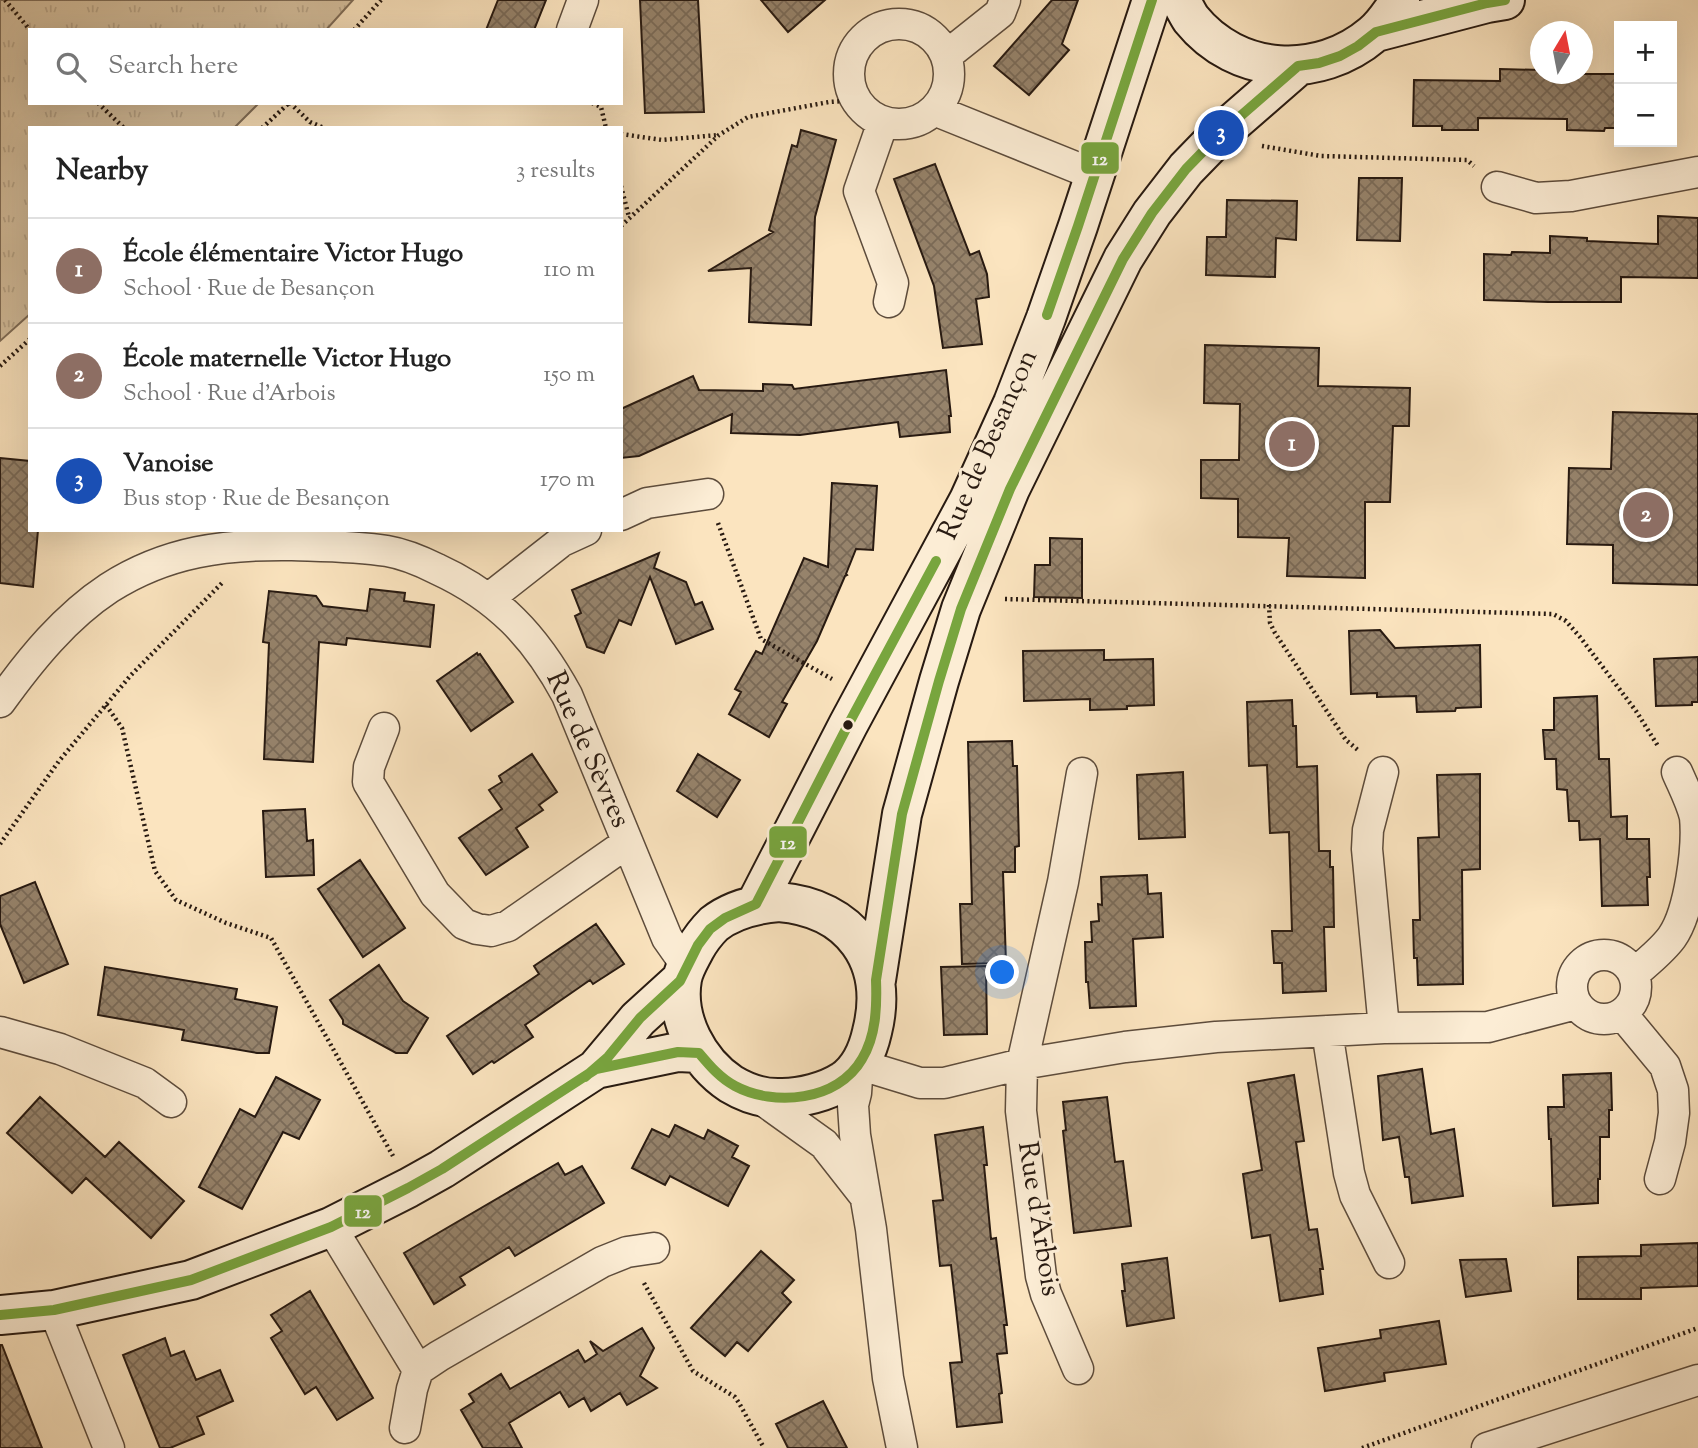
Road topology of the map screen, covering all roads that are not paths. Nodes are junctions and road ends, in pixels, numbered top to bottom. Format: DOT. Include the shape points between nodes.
graph roads {
  1 [pos="583,0"];
  2 [pos="1005,0"];
  3 [pos="1152,0"];
  4 [pos="1180,0"];
  5 [pos="1399,0"];
  6 [pos="1505,0"];
  7 [pos="573,28"];
  8 [pos="1376,32"];
  9 [pos="946,57"];
  10 [pos="1298,66"];
  11 [pos="934,110"];
  12 [pos="883,122"];
  13 [pos="1698,172"];
  14 [pos="1095,174"];
  15 [pos="1497,187"];
  16 [pos="889,302"];
  17 [pos="708,494"];
  18 [pos="623,514"];
  19 [pos="582,532"];
  20 [pos="175,544"];
  21 [pos="488,599"];
  22 [pos="0,702"];
  23 [pos="384,728"];
  24 [pos="1383,772"];
  25 [pos="1677,772"];
  26 [pos="1082,773"];
  27 [pos="627,843"];
  28 [pos="756,904"];
  29 [pos="684,972"];
  30 [pos="1634,974"];
  31 [pos="876,980"];
  32 [pos="1576,1003"];
  33 [pos="1622,1014"];
  34 [pos="1384,1028"];
  35 [pos="1328,1031"];
  36 [pos="0,1032"];
  37 [pos="699,1053"];
  38 [pos="858,1064"];
  39 [pos="1022,1064"];
  40 [pos="596,1069"];
  41 [pos="757,1096"];
  42 [pos="171,1102"];
  43 [pos="1660,1179"];
  44 [pos="864,1195"];
  45 [pos="331,1227"];
  46 [pos="640,1250"];
  47 [pos="1389,1263"];
  48 [pos="54,1310"];
  49 [pos="0,1315"];
  50 [pos="1078,1369"];
  51 [pos="418,1370"];
  52 [pos="1698,1380"];
  53 [pos="405,1428"];
  54 [pos="109,1448"];
  55 [pos="902,1448"];
  56 [pos="1487,1448"];
  1 -- 7 [label="street"];
  2 -- 9 [label="street" via="1000,13"];
  3 -- 14 [label="street, Rue de Besançon"];
  4 -- 10 [label="street" via="1190,18 1228,50 1251,61"];
  5 -- 8 [label="street"];
  6 -- 8 [label="street"];
  8 -- 10 [label="street" via="1340,56"];
  9 -- 11 [label="street" via="949,79"];
  9 -- 12 [label="street" via="937,42 909,25 892,25 863,39 853,53 850,85 867,113"];
  10 -- 31 [label="street, Rue de Besançon" via="1186,169 1152,213 1010,489 965,598 902,814"];
  11 -- 12 [label="street" via="910,123"];
  11 -- 14 [label="street"];
  12 -- 16 [label="street" via="859,191 893,284"];
  13 -- 15 [label="street" via="1571,196 1536,198"];
  14 -- 28 [label="street, Rue de Besançon" via="1046,318 969,500"];
  17 -- 18 [label="street" via="646,503"];
  19 -- 21 [label="street" via="562,541"];
  20 -- 21 [label="street, Rue de Sèvres" via="209,550 327,546 388,551 463,580"];
  20 -- 22 [label="street, Rue de Sèvres" via="86,605 24,669"];
  21 -- 27 [label="street, Rue de Sèvres" via="514,620 553,669"];
  23 -- 27 [label="street" via="368,782 435,894 464,924 491,931 508,926"];
  24 -- 34 [label="street" via="1367,849"];
  25 -- 30 [label="street" via="1695,816 1698,837 1689,897 1673,937"];
  26 -- 39 [label="street, Rue d'Arbois"];
  27 -- 29 [label="street, Rue de Sèvres"];
  28 -- 29 [label="street" via="727,916 702,936"];
  28 -- 31 [label="street" via="796,903 838,921 859,941"];
  29 -- 37 [label="street" via="684,1012"];
  29 -- 40 [label="street"];
  30 -- 32 [label="street" via="1625,962 1611,955 1596,955 1574,974 1571,989"];
  30 -- 33 [label="street" via="1632,1003"];
  31 -- 38 [label="street" via="874,1023"];
  32 -- 33 [label="street" via="1588,1015 1605,1019"];
  32 -- 34 [label="street" via="1488,1027"];
  33 -- 43 [label="street" via="1665,1066 1673,1090 1670,1142"];
  34 -- 35 [label="street"];
  35 -- 39 [label="street" via="1216,1037"];
  35 -- 47 [label="street" via="1349,1173"];
  36 -- 42 [label="street" via="60,1049 145,1083"];
  37 -- 40 [label="street" via="678,1052"];
  37 -- 41 [label="street" via="719,1076"];
  38 -- 39 [label="street" via="920,1083 944,1083"];
  38 -- 41 [label="street" via="842,1081 820,1091 779,1099"];
  38 -- 44 [label="street" via="853,1105"];
  39 -- 50 [label="street, Rue d'Arbois" via="1021,1111 1041,1276"];
  40 -- 45 [label="street" via="442,1170"];
  41 -- 44 [label="street" via="824,1144"];
  44 -- 55 [label="street"];
  45 -- 48 [label="street" via="191,1280"];
  45 -- 51 [label="street"];
  46 -- 51 [label="street" via="602,1262"];
  48 -- 49 [label="street"];
  48 -- 54 [label="street"];
  51 -- 53 [label="street"];
  52 -- 56 [label="street"];
}
